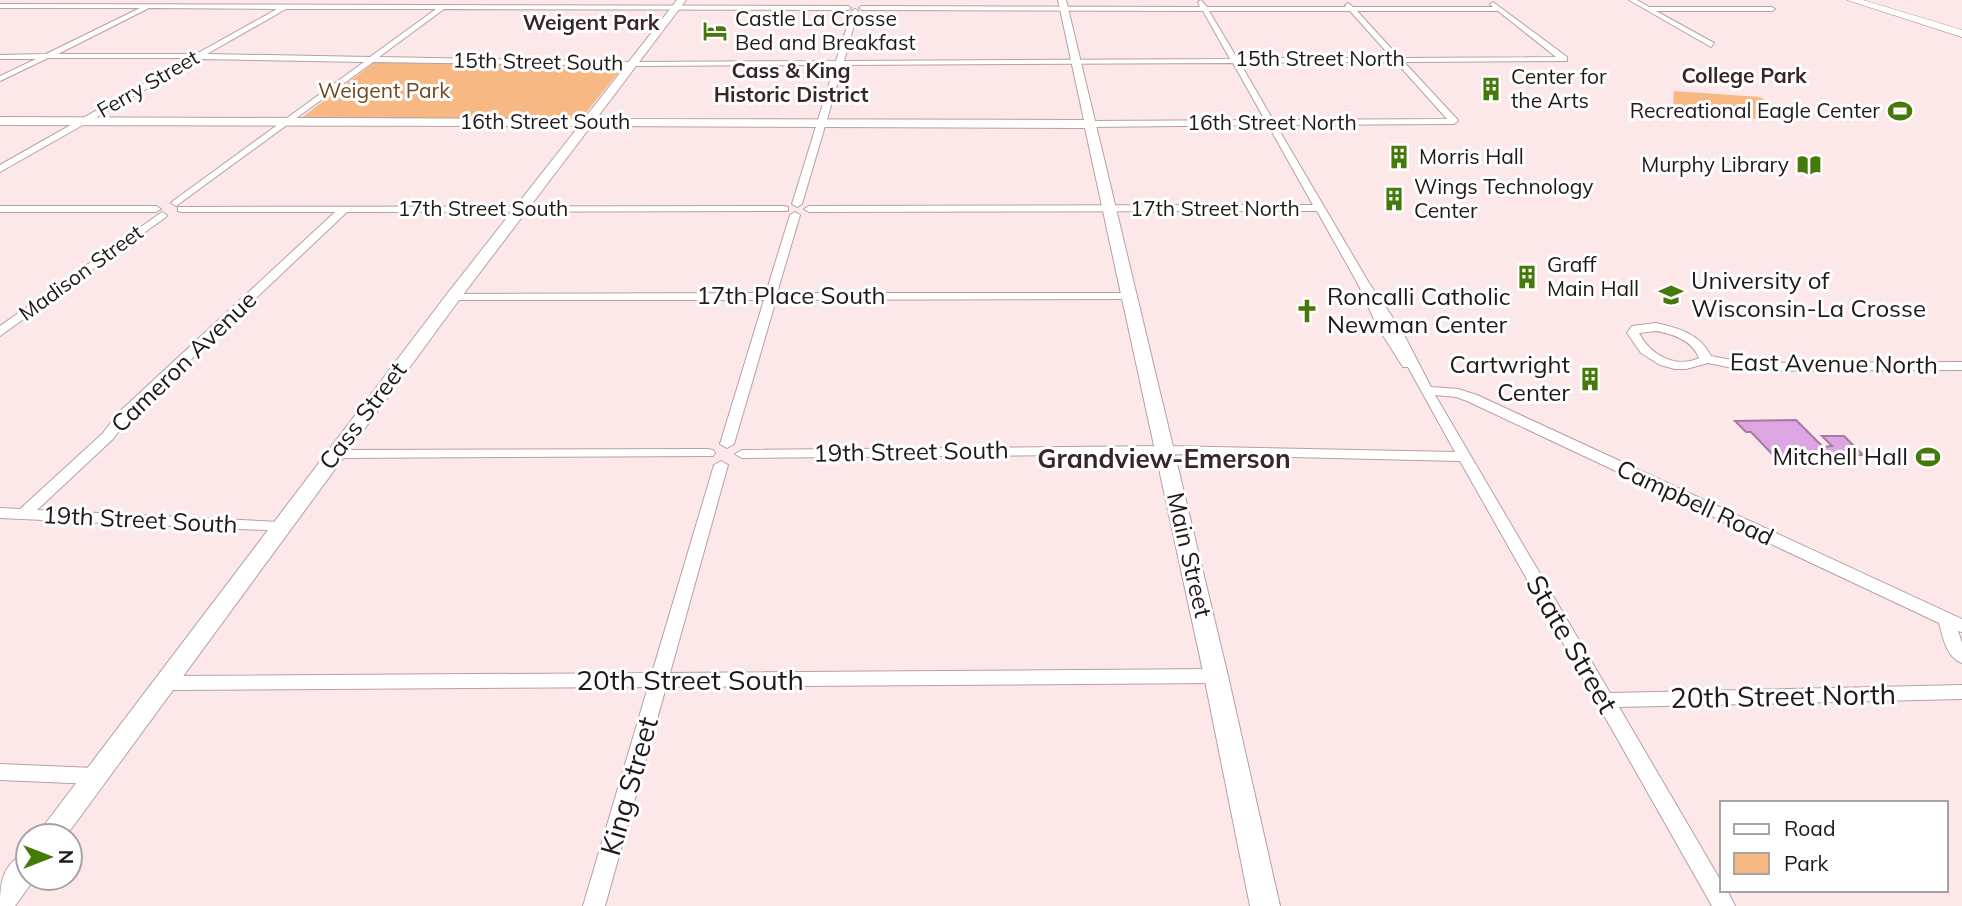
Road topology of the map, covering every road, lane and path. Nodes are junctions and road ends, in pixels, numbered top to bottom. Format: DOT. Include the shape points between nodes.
graph roads {
  1 [pos="36,0"];
  2 [pos="163,0"];
  3 [pos="296,0"];
  4 [pos="453,0"];
  5 [pos="1200,0"];
  6 [pos="1343,0"];
  7 [pos="1487,0"];
  8 [pos="1632,0"];
  9 [pos="1755,0"];
  10 [pos="1852,0"];
  11 [pos="679,4"];
  12 [pos="1063,4"];
  13 [pos="0,6"];
  14 [pos="22,6"];
  15 [pos="150,6"];
  16 [pos="284,7"];
  17 [pos="443,7"];
  18 [pos="856,7"];
  19 [pos="1205,9"];
  20 [pos="1351,9"];
  21 [pos="1499,9"];
  22 [pos="1648,9"];
  23 [pos="0,15"];
  24 [pos="1962,34"];
  25 [pos="1711,45"];
  26 [pos="198,56"];
  27 [pos="0,57"];
  28 [pos="46,57"];
  29 [pos="372,59"];
  30 [pos="1234,59"];
  31 [pos="1399,59"];
  32 [pos="1076,60"];
  33 [pos="840,62"];
  34 [pos="633,64"];
  35 [pos="0,79"];
  36 [pos="0,121"];
  37 [pos="83,121"];
  38 [pos="287,122"];
  39 [pos="588,122"];
  40 [pos="822,123"];
  41 [pos="1270,123"];
  42 [pos="1090,124"];
  43 [pos="0,169"];
  44 [pos="179,206"];
  45 [pos="1320,208"];
  46 [pos="0,209"];
  47 [pos="344,209"];
  48 [pos="520,209"];
  49 [pos="792,209"];
  50 [pos="1110,209"];
  51 [pos="159,212"];
  52 [pos="1129,296"];
  53 [pos="453,297"];
  54 [pos="771,297"];
  55 [pos="0,332"];
  56 [pos="1706,359"];
  57 [pos="1962,366"];
  58 [pos="1423,386"];
  59 [pos="727,444"];
  60 [pos="1165,450"];
  61 [pos="334,454"];
  62 [pos="742,454"];
  63 [pos="1465,457"];
  64 [pos="715,459"];
  65 [pos="0,513"];
  66 [pos="24,514"];
  67 [pos="280,527"];
  68 [pos="1954,622"];
  69 [pos="1962,656"];
  70 [pos="1216,676"];
  71 [pos="659,680"];
  72 [pos="164,683"];
  73 [pos="1962,692"];
  74 [pos="1604,700"];
  75 [pos="0,772"];
  76 [pos="94,776"];
  77 [pos="60,822"];
  78 [pos="14,884"];
  79 [pos="0,903"];
  80 [pos="594,906"];
  81 [pos="1265,906"];
  82 [pos="1724,906"];
  1 -- 14 [label="street"];
  2 -- 15 [label="street"];
  3 -- 16 [label="street, Ferry Street"];
  4 -- 17 [label="street"];
  5 -- 19 [label="street, State Street"];
  6 -- 20 [label="street"];
  7 -- 21 [label="street"];
  8 -- 22 [label="street"];
  9 -- 22 [label="street" via="1772,9"];
  10 -- 24 [label="main road"];
  11 -- 17 [label="street"];
  11 -- 18 [label="street"];
  11 -- 34 [label="street, Cass Street"];
  12 -- 18 [label="street"];
  12 -- 19 [label="street"];
  12 -- 32 [label="street, Main Street"];
  13 -- 14 [label="street"];
  14 -- 15 [label="street"];
  14 -- 23 [label="street"];
  15 -- 16 [label="street"];
  15 -- 28 [label="street"];
  16 -- 17 [label="street"];
  16 -- 26 [label="street, Ferry Street"];
  17 -- 29 [label="street"];
  18 -- 33 [label="street"];
  19 -- 20 [label="street"];
  19 -- 30 [label="street, State Street"];
  20 -- 21 [label="street"];
  20 -- 31 [label="street"];
  21 -- 31 [label="street, 15th Street North" via="1564,59"];
  22 -- 25 [label="street"];
  26 -- 28 [label="street, 15th Street South"];
  26 -- 29 [label="street, 15th Street South"];
  26 -- 37 [label="street, Ferry Street"];
  27 -- 28 [label="street, 15th Street South"];
  28 -- 35 [label="street"];
  29 -- 34 [label="street, 15th Street South"];
  29 -- 38 [label="street"];
  30 -- 31 [label="street, 15th Street North"];
  30 -- 32 [label="street, 15th Street North"];
  30 -- 41 [label="street, State Street"];
  31 -- 41 [label="street, 16th Street North" via="1453,121"];
  32 -- 33 [label="street, 15th Street South"];
  32 -- 42 [label="street, Main Street"];
  33 -- 34 [label="street, 15th Street South"];
  33 -- 40 [label="street"];
  34 -- 39 [label="street, Cass Street"];
  36 -- 37 [label="street, 16th Street South"];
  37 -- 38 [label="street, 16th Street South"];
  37 -- 43 [label="street, Ferry Street"];
  38 -- 39 [label="street, 16th Street South"];
  38 -- 44 [label="street"];
  39 -- 40 [label="street, 16th Street South"];
  39 -- 48 [label="street, Cass Street"];
  40 -- 42 [label="street, 16th Street South"];
  40 -- 49 [label="street"];
  41 -- 42 [label="street, 16th Street North"];
  41 -- 45 [label="street, State Street"];
  42 -- 50 [label="street, Main Street"];
  44 -- 47 [label="street, 17th Street South"];
  44 -- 51 [label="street"];
  45 -- 50 [label="street, 17th Street North"];
  45 -- 58 [label="street, State Street" via="1364,284 1388,338"];
  46 -- 51 [label="street"];
  47 -- 48 [label="street, 17th Street South"];
  47 -- 66 [label="street, Cameron Avenue"];
  48 -- 49 [label="street, 17th Street South"];
  48 -- 53 [label="street, Cass Street"];
  49 -- 50 [label="street"];
  49 -- 54 [label="street"];
  50 -- 52 [label="street, Main Street"];
  51 -- 55 [label="street, Madison Street"];
  52 -- 54 [label="street, 17th Place South"];
  52 -- 60 [label="street, Main Street"];
  53 -- 54 [label="street, 17th Place South"];
  53 -- 61 [label="street, Cass Street"];
  54 -- 59 [label="street"];
  56 -- 56 [label="street, East Avenue North" via="1680,332 1648,327 1633,333 1648,354 1664,362 1690,365"];
  56 -- 57 [label="street, East Avenue North" via="1747,367"];
  58 -- 63 [label="street, State Street"];
  58 -- 68 [label="street, Campbell Road" via="1472,398"];
  59 -- 62 [label="street" via="740,448"];
  59 -- 64 [label="street" via="718,446"];
  60 -- 62 [label="street, 19th Street South"];
  60 -- 63 [label="street, 19th Street South"];
  60 -- 70 [label="street, Main Street"];
  61 -- 64 [label="street"];
  61 -- 67 [label="street, Cass Street"];
  62 -- 64 [label="street" via="732,463"];
  63 -- 74 [label="street, State Street"];
  64 -- 71 [label="street, King Street"];
  65 -- 66 [label="street, 19th Street South"];
  66 -- 67 [label="street, 19th Street South"];
  67 -- 72 [label="street, Cass Street"];
  68 -- 69 [label="street" via="1953,644"];
  70 -- 71 [label="street, 20th Street South"];
  70 -- 81 [label="street, Main Street"];
  71 -- 72 [label="street, 20th Street South"];
  71 -- 80 [label="street, King Street"];
  72 -- 76 [label="street, Cass Street"];
  73 -- 74 [label="street, 20th Street North"];
  74 -- 82 [label="street, State Street"];
  75 -- 76 [label="street"];
  76 -- 77 [label="street, Cass Street"];
  78 -- 79 [label="street"];
}
